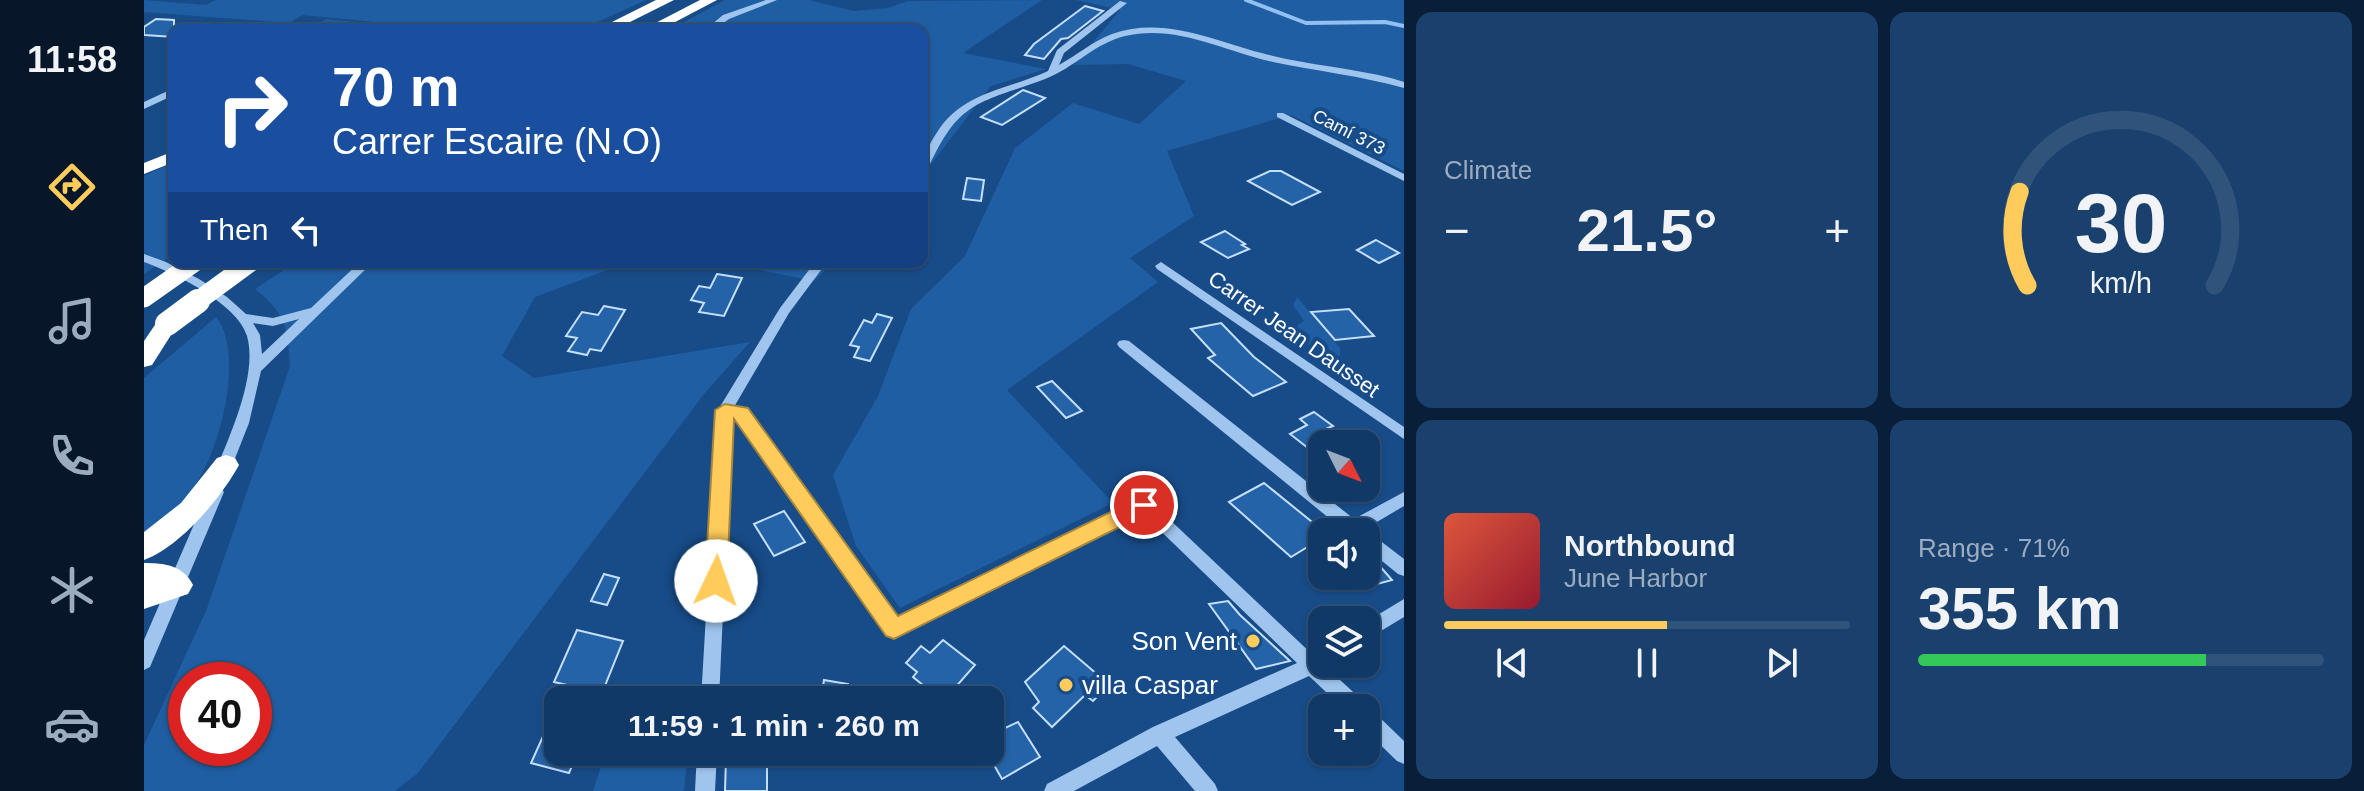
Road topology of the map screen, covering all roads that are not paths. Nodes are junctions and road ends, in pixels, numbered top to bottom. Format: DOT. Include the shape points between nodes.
graph roads {
  1 [pos="667,0"];
  2 [pos="710,0"];
  3 [pos="773,0"];
  4 [pos="1123,3"];
  5 [pos="616,24"];
  6 [pos="661,24"];
  7 [pos="717,24"];
  8 [pos="1052,72"];
  9 [pos="1404,85"];
  10 [pos="168,94"];
  11 [pos="144,106"];
  12 [pos="1280,115"];
  13 [pos="168,150"];
  14 [pos="928,154"];
  15 [pos="168,159"];
  16 [pos="144,160"];
  17 [pos="144,169"];
  18 [pos="1404,178"];
  19 [pos="144,258"];
  20 [pos="1161,266"];
  21 [pos="186,268"];
  22 [pos="243,268"];
  23 [pos="361,268"];
  24 [pos="816,268"];
  25 [pos="144,298"];
  26 [pos="322,306"];
  27 [pos="241,317"];
  28 [pos="167,324"];
  29 [pos="144,344"];
  30 [pos="1124,344"];
  31 [pos="144,359"];
  32 [pos="254,370"];
  33 [pos="725,410"];
  34 [pos="1404,434"];
  35 [pos="226,465"];
  36 [pos="1404,498"];
  37 [pos="1340,518"];
  38 [pos="1378,518"];
  39 [pos="144,548"];
  40 [pos="1380,550"];
  41 [pos="1404,569"];
  42 [pos="144,575"];
  43 [pos="178,585"];
  44 [pos="144,596"];
  45 [pos="1404,607"];
  46 [pos="1380,623"];
  47 [pos="1308,656"];
  48 [pos="144,661"];
  49 [pos="1308,668"];
  50 [pos="1329,678"];
  51 [pos="711,686"];
  52 [pos="1344,694"];
  53 [pos="1380,731"];
  54 [pos="1160,734"];
  55 [pos="1404,754"];
  56 [pos="706,766"];
  57 [pos="705,791"];
  58 [pos="1054,791"];
  59 [pos="1208,791"];
  1 -- 5 [label="highway"];
  2 -- 6 [label="highway"];
  3 -- 7 [label="street"];
  4 -- 8 [label="street" via="1060,52"];
  8 -- 9 [label="street" via="1111,37 1172,30 1259,56"];
  8 -- 14 [label="street" via="978,96 951,119"];
  10 -- 11 [label="street"];
  12 -- 18 [label="street, Camí 373"];
  13 -- 16 [label="highway"];
  15 -- 17 [label="highway"];
  19 -- 27 [label="street" via="197,283"];
  20 -- 34 [label="street, Carrer Jean Dausset"];
  21 -- 25 [label="highway, bridge"];
  22 -- 28 [label="highway, bridge"];
  23 -- 26 [label="street"];
  24 -- 33 [label="street" via="784,311"];
  26 -- 27 [label="street" via="287,320 255,322"];
  26 -- 32 [label="street"];
  27 -- 32 [label="street" via="254,338"];
  28 -- 29 [label="highway"];
  28 -- 31 [label="highway"];
  30 -- 37 [label="street"];
  32 -- 35 [label="street"];
  33 -- 47 [label="street" via="741,413 894,629 1144,505"];
  33 -- 51 [label="street"];
  35 -- 39 [label="highway" via="191,511"];
  35 -- 43 [label="street"];
  36 -- 38 [label="street"];
  40 -- 41 [label="street"];
  42 -- 43 [label="highway" via="164,575"];
  43 -- 44 [label="highway"];
  43 -- 48 [label="street"];
  45 -- 46 [label="street"];
  49 -- 54 [label="street"];
  50 -- 52 [label="street"];
  53 -- 55 [label="street"];
  54 -- 58 [label="street"];
  54 -- 59 [label="street"];
  56 -- 57 [label="street"];
}
